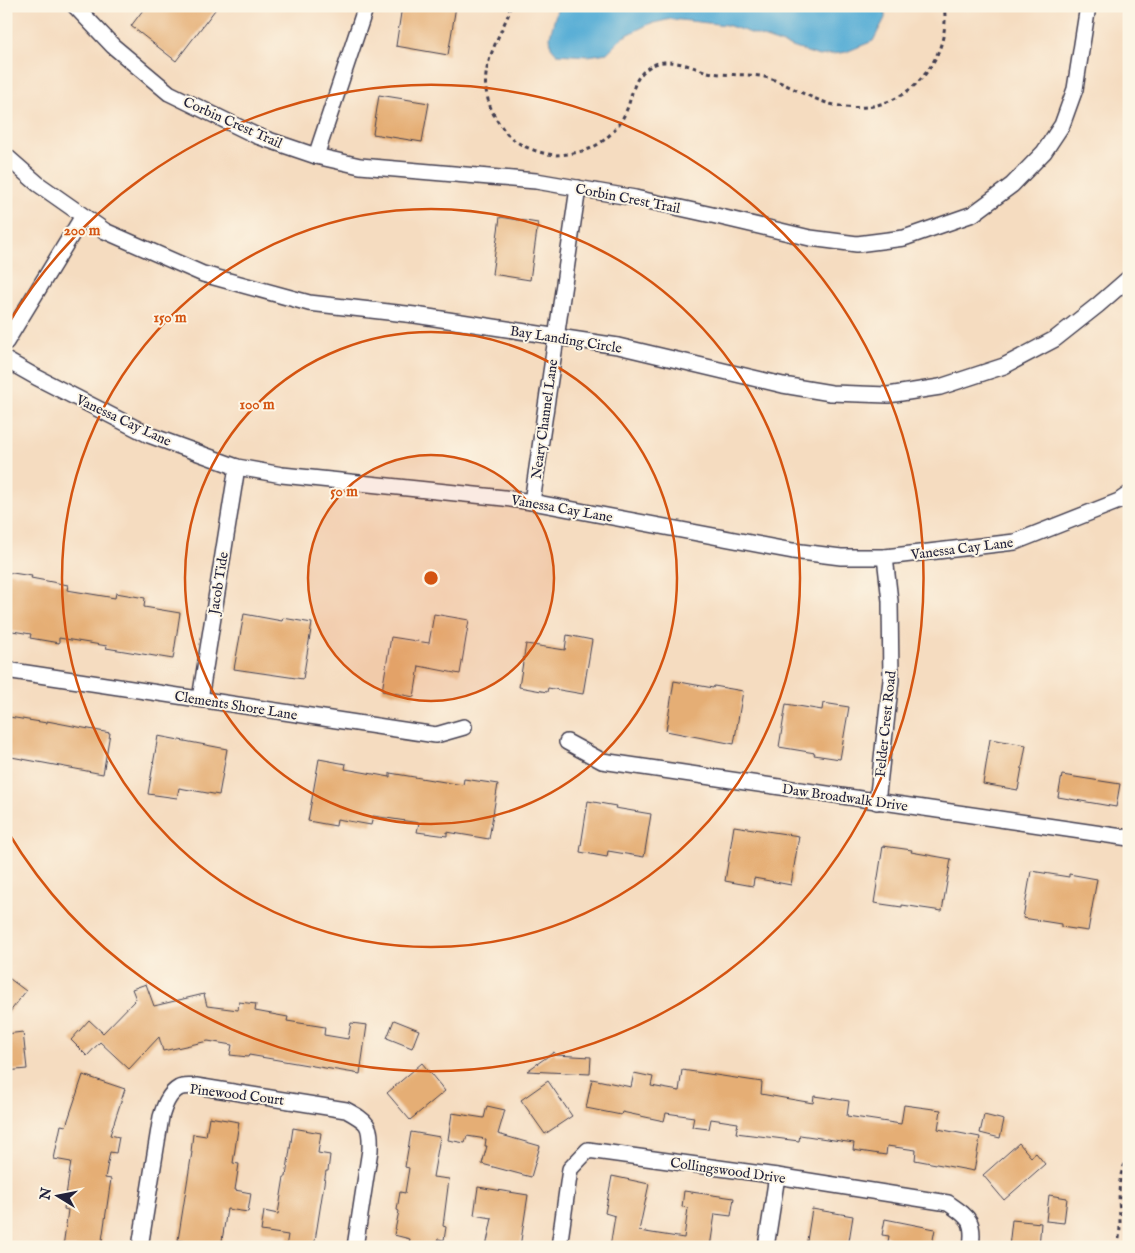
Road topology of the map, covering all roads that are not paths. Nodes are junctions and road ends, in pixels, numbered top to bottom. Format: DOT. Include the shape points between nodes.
graph roads {
  1 [pos="75,6"];
  2 [pos="366,6"];
  3 [pos="1088,6"];
  4 [pos="6,156"];
  5 [pos="316,156"];
  6 [pos="578,188"];
  7 [pos="84,216"];
  8 [pos="1128,281"];
  9 [pos="556,337"];
  10 [pos="6,342"];
  11 [pos="6,360"];
  12 [pos="237,467"];
  13 [pos="1129,494"];
  14 [pos="532,502"];
  15 [pos="885,557"];
  16 [pos="6,670"];
  17 [pos="200,699"];
  18 [pos="464,727"];
  19 [pos="567,742"];
  20 [pos="876,802"];
  21 [pos="1129,838"];
  22 [pos="777,1176"];
  23 [pos="140,1247"];
  24 [pos="355,1247"];
  25 [pos="558,1247"];
  26 [pos="766,1247"];
  27 [pos="971,1247"];
  1 -- 5 [label="street, Corbin Crest Trail" via="113,46 169,93 257,136"];
  2 -- 5 [label="street"];
  3 -- 6 [label="street, Corbin Crest Trail" via="1075,89 1062,125 1044,152 1012,185 965,217 904,238 857,244 810,238"];
  4 -- 7 [label="street, Bay Landing Circle" via="38,184"];
  5 -- 6 [label="street, Corbin Crest Trail" via="360,166"];
  6 -- 9 [label="street, Neary Channel Lane"];
  7 -- 9 [label="street, Bay Landing Circle" via="105,231 203,274 309,303"];
  7 -- 10 [label="street"];
  8 -- 9 [label="street, Bay Landing Circle" via="1055,339 1004,366 940,387 888,395 831,393 793,387 618,346"];
  9 -- 14 [label="street, Neary Channel Lane"];
  11 -- 12 [label="street, Vanessa Cay Lane" via="149,435"];
  12 -- 14 [label="street, Vanessa Cay Lane" via="291,476"];
  12 -- 17 [label="street, Jacob Tide"];
  13 -- 15 [label="street, Vanessa Cay Lane" via="1119,501 1016,542"];
  14 -- 15 [label="street, Vanessa Cay Lane" via="793,551 841,557"];
  15 -- 20 [label="street, Felder Crest Road" via="890,600 892,680"];
  16 -- 17 [label="street, Clements Shore Lane"];
  17 -- 18 [label="street, Clements Shore Lane" via="436,735"];
  19 -- 20 [label="street, Daw Broadwalk Drive" via="602,761"];
  20 -- 21 [label="street, Daw Broadwalk Drive"];
  22 -- 25 [label="street, Collingswood Drive" via="588,1150 570,1169"];
  22 -- 26 [label="street"];
  22 -- 27 [label="street, Collingswood Drive" via="948,1203 967,1216 973,1233"];
  23 -- 24 [label="street, Pinewood Court" via="161,1117 172,1094 179,1088 196,1086 346,1110 366,1123 370,1150"];
}
